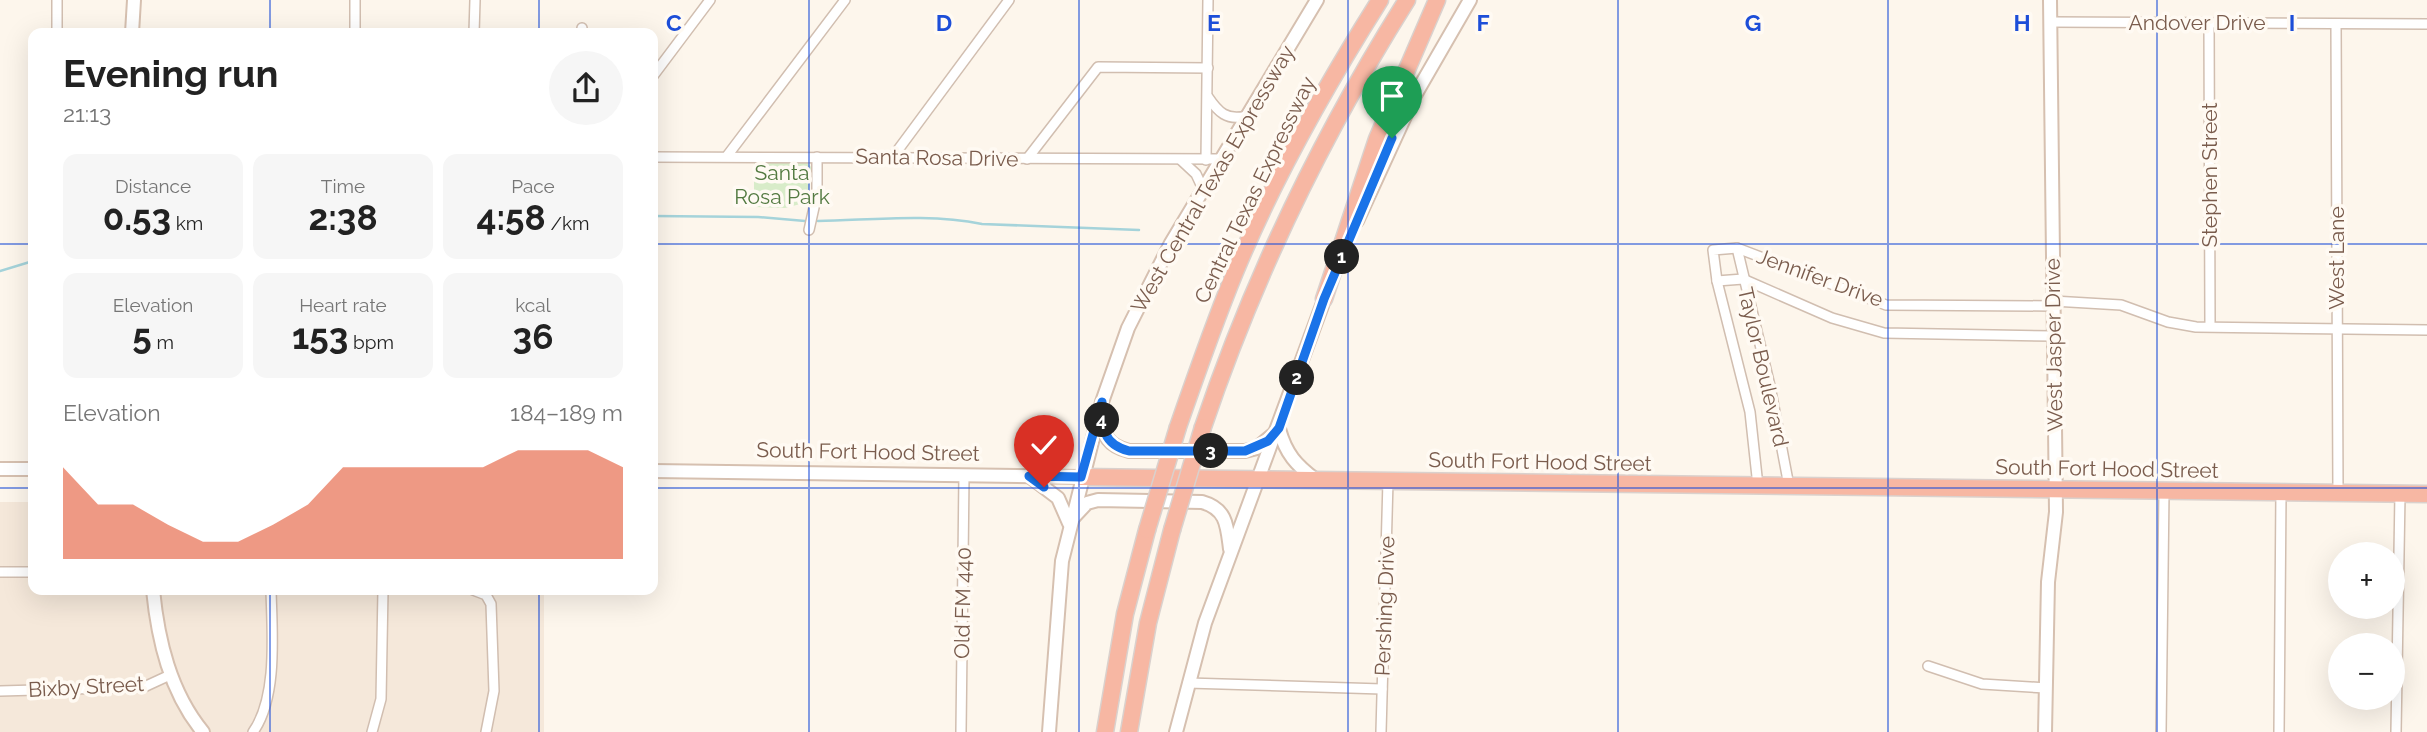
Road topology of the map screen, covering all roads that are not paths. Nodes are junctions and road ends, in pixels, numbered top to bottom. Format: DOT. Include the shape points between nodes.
graph roads {
  1 [pos="57,0"];
  2 [pos="134,0"];
  3 [pos="355,0"];
  4 [pos="474,0"];
  5 [pos="710,0"];
  6 [pos="845,0"];
  7 [pos="1009,0"];
  8 [pos="1208,0"];
  9 [pos="1317,0"];
  10 [pos="1380,0"];
  11 [pos="1407,0"];
  12 [pos="1437,0"];
  13 [pos="1470,0"];
  14 [pos="2050,0"];
  15 [pos="2050,22"];
  16 [pos="2209,23"];
  17 [pos="2336,24"];
  18 [pos="2427,24"];
  19 [pos="57,28"];
  20 [pos="132,28"];
  21 [pos="355,28"];
  22 [pos="474,28"];
  23 [pos="1208,68"];
  24 [pos="658,69"];
  25 [pos="1207,96"];
  26 [pos="1246,116"];
  27 [pos="727,156"];
  28 [pos="658,157"];
  29 [pos="817,157"];
  30 [pos="892,158"];
  31 [pos="1027,159"];
  32 [pos="1220,159"];
  33 [pos="1181,160"];
  34 [pos="1206,160"];
  35 [pos="1203,189"];
  36 [pos="809,230"];
  37 [pos="1737,248"];
  38 [pos="1713,250"];
  39 [pos="1743,279"];
  40 [pos="1717,281"];
  41 [pos="1324,299"];
  42 [pos="2053,303"];
  43 [pos="2210,326"];
  44 [pos="2338,330"];
  45 [pos="2427,330"];
  46 [pos="2053,336"];
  47 [pos="1102,402"];
  48 [pos="1279,428"];
  49 [pos="0,469"];
  50 [pos="28,469"];
  51 [pos="658,471"];
  52 [pos="964,475"];
  53 [pos="1029,476"];
  54 [pos="1081,477"];
  55 [pos="1259,479"];
  56 [pos="1316,480"];
  57 [pos="1388,481"];
  58 [pos="1758,486"];
  59 [pos="1789,486"];
  60 [pos="2056,490"];
  61 [pos="2164,491"];
  62 [pos="2281,493"];
  63 [pos="2338,493"];
  64 [pos="2400,494"];
  65 [pos="2427,494"];
  66 [pos="1069,523"];
  67 [pos="1230,553"];
  68 [pos="0,572"];
  69 [pos="28,572"];
  70 [pos="153,595"];
  71 [pos="271,595"];
  72 [pos="383,595"];
  73 [pos="486,595"];
  74 [pos="1125,614"];
  75 [pos="1928,666"];
  76 [pos="170,675"];
  77 [pos="1188,683"];
  78 [pos="2046,688"];
  79 [pos="1382,689"];
  80 [pos="0,691"];
  81 [pos="203,732"];
  82 [pos="253,732"];
  83 [pos="372,732"];
  84 [pos="486,732"];
  85 [pos="961,732"];
  86 [pos="1049,732"];
  87 [pos="1094,732"];
  88 [pos="1105,732"];
  89 [pos="1129,732"];
  90 [pos="1176,732"];
  91 [pos="1381,732"];
  92 [pos="2045,732"];
  93 [pos="2161,732"];
  94 [pos="2279,732"];
  95 [pos="2396,732"];
  1 -- 19 [label="street"];
  2 -- 20 [label="main road"];
  3 -- 21 [label="street"];
  4 -- 22 [label="street"];
  5 -- 24 [label="street"];
  6 -- 27 [label="street"];
  7 -- 30 [label="street"];
  8 -- 23 [label="street"];
  9 -- 26 [label="main road, West Central Texas Expressway"];
  10 -- 74 [label="highway, Central Texas Expressway, bridge" via="1301,134 1236,270 1178,427"];
  11 -- 89 [label="highway, Central Texas Expressway, bridge" via="1349,94 1254,287 1203,427 1172,530 1148,623"];
  12 -- 41 [label="highway" via="1377,139"];
  13 -- 41 [label="main road" via="1392,138"];
  14 -- 15 [label="main road, West Jasper Drive"];
  15 -- 16 [label="street, Andover Drive"];
  15 -- 42 [label="main road, West Jasper Drive"];
  16 -- 17 [label="street, Andover Drive"];
  16 -- 43 [label="street, Stephen Street"];
  17 -- 18 [label="street, Andover Drive"];
  17 -- 44 [label="street, West Lane"];
  23 -- 25 [label="street"];
  23 -- 31 [label="street" via="1098,67"];
  25 -- 26 [label="street" via="1227,117"];
  25 -- 34 [label="street"];
  26 -- 32 [label="main road, West Central Texas Expressway"];
  27 -- 28 [label="street, Santa Rosa Drive"];
  27 -- 29 [label="street, Santa Rosa Drive"];
  29 -- 30 [label="street, Santa Rosa Drive"];
  29 -- 36 [label="street" via="817,194"];
  30 -- 31 [label="street, Santa Rosa Drive"];
  31 -- 33 [label="street, Santa Rosa Drive"];
  32 -- 34 [label="street, Santa Rosa Drive"];
  32 -- 35 [label="main road, West Central Texas Expressway"];
  33 -- 34 [label="street, Santa Rosa Drive"];
  33 -- 35 [label="street"];
  35 -- 47 [label="main road, West Central Texas Expressway" via="1128,328"];
  37 -- 38 [label="street, Jennifer Drive"];
  37 -- 39 [label="street, Taylor Boulevard"];
  37 -- 42 [label="street, Jennifer Drive" via="1886,304"];
  38 -- 40 [label="street, Taylor Boulevard"];
  39 -- 40 [label="street, Jennifer Drive"];
  39 -- 46 [label="street, Jennifer Drive" via="1832,318 1884,333"];
  39 -- 59 [label="street, Taylor Boulevard"];
  40 -- 58 [label="street, Taylor Boulevard" via="1750,412"];
  41 -- 48 [label="main road"];
  42 -- 43 [label="street, Jennifer Drive" via="2121,305 2180,325"];
  42 -- 46 [label="main road, West Jasper Drive"];
  43 -- 44 [label="street, Jennifer Drive"];
  44 -- 45 [label="street, Jennifer Drive"];
  44 -- 63 [label="street, West Lane"];
  46 -- 60 [label="main road, West Jasper Drive"];
  47 -- 48 [label="main road" via="1102,429 1107,440 1129,451 1245,451 1268,441"];
  47 -- 54 [label="main road, West Central Texas Expressway"];
  48 -- 55 [label="main road"];
  48 -- 56 [label="main road" via="1295,465"];
  49 -- 50 [label="main road"];
  51 -- 52 [label="main road, South Fort Hood Street"];
  52 -- 53 [label="main road, South Fort Hood Street"];
  52 -- 85 [label="street, Old FM 440"];
  53 -- 54 [label="main road, South Fort Hood Street"];
  53 -- 66 [label="main road" via="1058,498"];
  54 -- 55 [label="highway, South Fort Hood Street"];
  54 -- 66 [label="main road, West Central Texas Expressway"];
  55 -- 56 [label="highway, South Fort Hood Street"];
  55 -- 67 [label="main road"];
  56 -- 57 [label="highway, South Fort Hood Street"];
  57 -- 58 [label="highway, South Fort Hood Street"];
  57 -- 79 [label="street, Pershing Drive"];
  58 -- 59 [label="highway, South Fort Hood Street"];
  59 -- 60 [label="highway, South Fort Hood Street"];
  60 -- 61 [label="highway, South Fort Hood Street"];
  60 -- 78 [label="main road, West Jasper Drive"];
  61 -- 62 [label="highway, South Fort Hood Street"];
  61 -- 93 [label="street"];
  62 -- 63 [label="highway, South Fort Hood Street"];
  62 -- 94 [label="street"];
  63 -- 64 [label="highway, South Fort Hood Street"];
  64 -- 65 [label="highway, South Fort Hood Street"];
  64 -- 95 [label="street"];
  66 -- 67 [label="main road" via="1079,510 1098,500 1202,502 1223,513"];
  66 -- 86 [label="main road, West Central Texas Expressway" via="1056,610"];
  67 -- 77 [label="main road"];
  68 -- 69 [label="street"];
  70 -- 76 [label="main road" via="156,627"];
  71 -- 82 [label="street" via="272,653 264,717"];
  72 -- 83 [label="street" via="381,699"];
  73 -- 84 [label="street" via="491,604 494,691"];
  74 -- 87 [label="highway"];
  74 -- 88 [label="highway, Central Texas Expressway"];
  75 -- 78 [label="street" via="1982,684"];
  76 -- 80 [label="street, Bixby Street" via="144,687"];
  76 -- 81 [label="main road"];
  77 -- 79 [label="street"];
  77 -- 90 [label="main road"];
  78 -- 92 [label="main road, West Jasper Drive"];
  79 -- 91 [label="street, Pershing Drive"];
}
